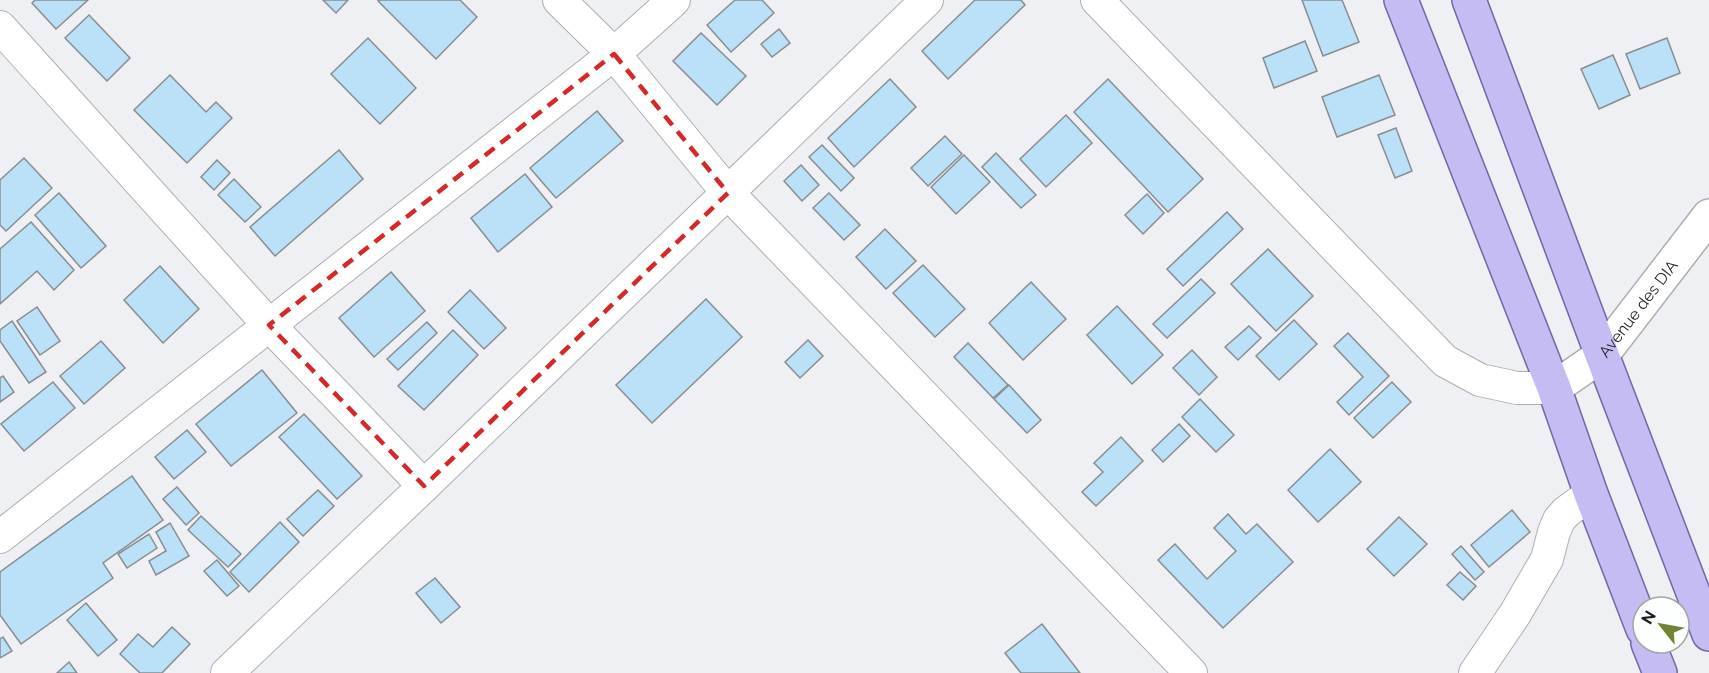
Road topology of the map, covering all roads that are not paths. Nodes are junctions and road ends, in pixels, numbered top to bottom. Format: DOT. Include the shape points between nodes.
graph roads {
  1 [pos="559,0"];
  2 [pos="674,0"];
  3 [pos="927,0"];
  4 [pos="1097,0"];
  5 [pos="1401,0"];
  6 [pos="1469,0"];
  7 [pos="0,27"];
  8 [pos="614,54"];
  9 [pos="728,193"];
  10 [pos="1709,216"];
  11 [pos="269,325"];
  12 [pos="1602,355"];
  13 [pos="1554,388"];
  14 [pos="424,486"];
  15 [pos="1591,494"];
  16 [pos="0,537"];
  17 [pos="1631,598"];
  18 [pos="1709,634"];
  19 [pos="1653,655"];
  20 [pos="227,673"];
  21 [pos="1191,673"];
  22 [pos="1475,673"];
  23 [pos="1660,673"];
  1 -- 8 [label="street"];
  2 -- 8 [label="street"];
  3 -- 9 [label="street"];
  4 -- 13 [label="street" via="1446,362 1480,380 1517,388"];
  5 -- 13 [label="main road"];
  6 -- 12 [label="main road"];
  7 -- 11 [label="street"];
  8 -- 9 [label="street"];
  8 -- 11 [label="street"];
  9 -- 14 [label="street"];
  9 -- 21 [label="street"];
  10 -- 12 [label="street, Avenue des DIA"];
  11 -- 14 [label="street"];
  11 -- 16 [label="street"];
  12 -- 13 [label="street, Avenue des DIA"];
  12 -- 18 [label="main road"];
  13 -- 15 [label="main road"];
  14 -- 20 [label="street"];
  15 -- 17 [label="main road"];
  15 -- 22 [label="street" via="1559,520 1547,559"];
  19 -- 23 [label="main road"];
}
